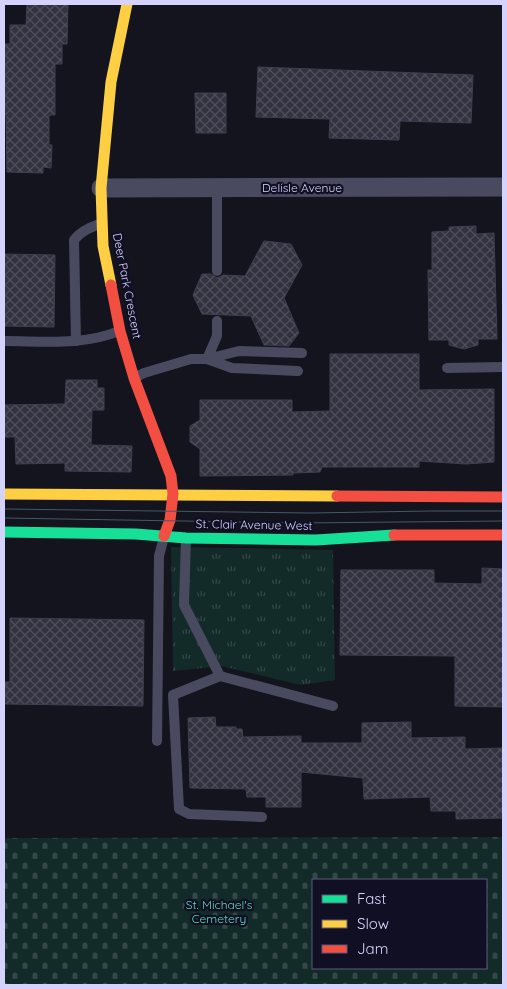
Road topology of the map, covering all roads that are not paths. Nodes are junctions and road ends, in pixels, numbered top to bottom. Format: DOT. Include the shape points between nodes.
graph roads {
  1 [pos="127,4"];
  2 [pos="503,187"];
  3 [pos="101,188"];
  4 [pos="217,188"];
  5 [pos="102,223"];
  6 [pos="217,271"];
  7 [pos="217,321"];
  8 [pos="120,331"];
  9 [pos="4,341"];
  10 [pos="76,341"];
  11 [pos="302,353"];
  12 [pos="207,359"];
  13 [pos="503,366"];
  14 [pos="446,368"];
  15 [pos="298,370"];
  16 [pos="134,378"];
  17 [pos="4,494"];
  18 [pos="173,494"];
  19 [pos="503,497"];
  20 [pos="4,532"];
  21 [pos="503,535"];
  22 [pos="164,536"];
  23 [pos="186,538"];
  24 [pos="220,676"];
  25 [pos="333,706"];
  26 [pos="157,741"];
  27 [pos="262,817"];
  1 -- 3 [label="main road, Deer Park Crescent" via="111,82"];
  2 -- 4 [label="street, Delisle Avenue"];
  3 -- 4 [label="street, Delisle Avenue"];
  3 -- 5 [label="main road, Deer Park Crescent"];
  4 -- 6 [label="lane"];
  5 -- 8 [label="main road, Deer Park Crescent" via="103,246"];
  5 -- 10 [label="lane" via="79,234 74,240"];
  7 -- 12 [label="lane" via="217,336"];
  8 -- 10 [label="lane"];
  8 -- 16 [label="main road, Deer Park Crescent"];
  9 -- 10 [label="lane"];
  11 -- 12 [label="lane" via="239,351"];
  12 -- 15 [label="lane" via="232,368"];
  12 -- 16 [label="lane" via="191,359"];
  13 -- 14 [label="lane"];
  16 -- 18 [label="main road, Deer Park Crescent" via="171,476"];
  17 -- 18 [label="main road"];
  18 -- 19 [label="main road"];
  18 -- 22 [label="main road, Deer Park Crescent" via="170,520"];
  20 -- 22 [label="main road, St. Clair Avenue West"];
  21 -- 23 [label="main road, St. Clair Avenue West" via="383,535 316,540"];
  22 -- 23 [label="main road, St. Clair Avenue West"];
  22 -- 26 [label="lane" via="159,556"];
  23 -- 24 [label="lane" via="184,605"];
  24 -- 25 [label="lane"];
  24 -- 27 [label="lane" via="173,694 178,809 189,814"];
}
